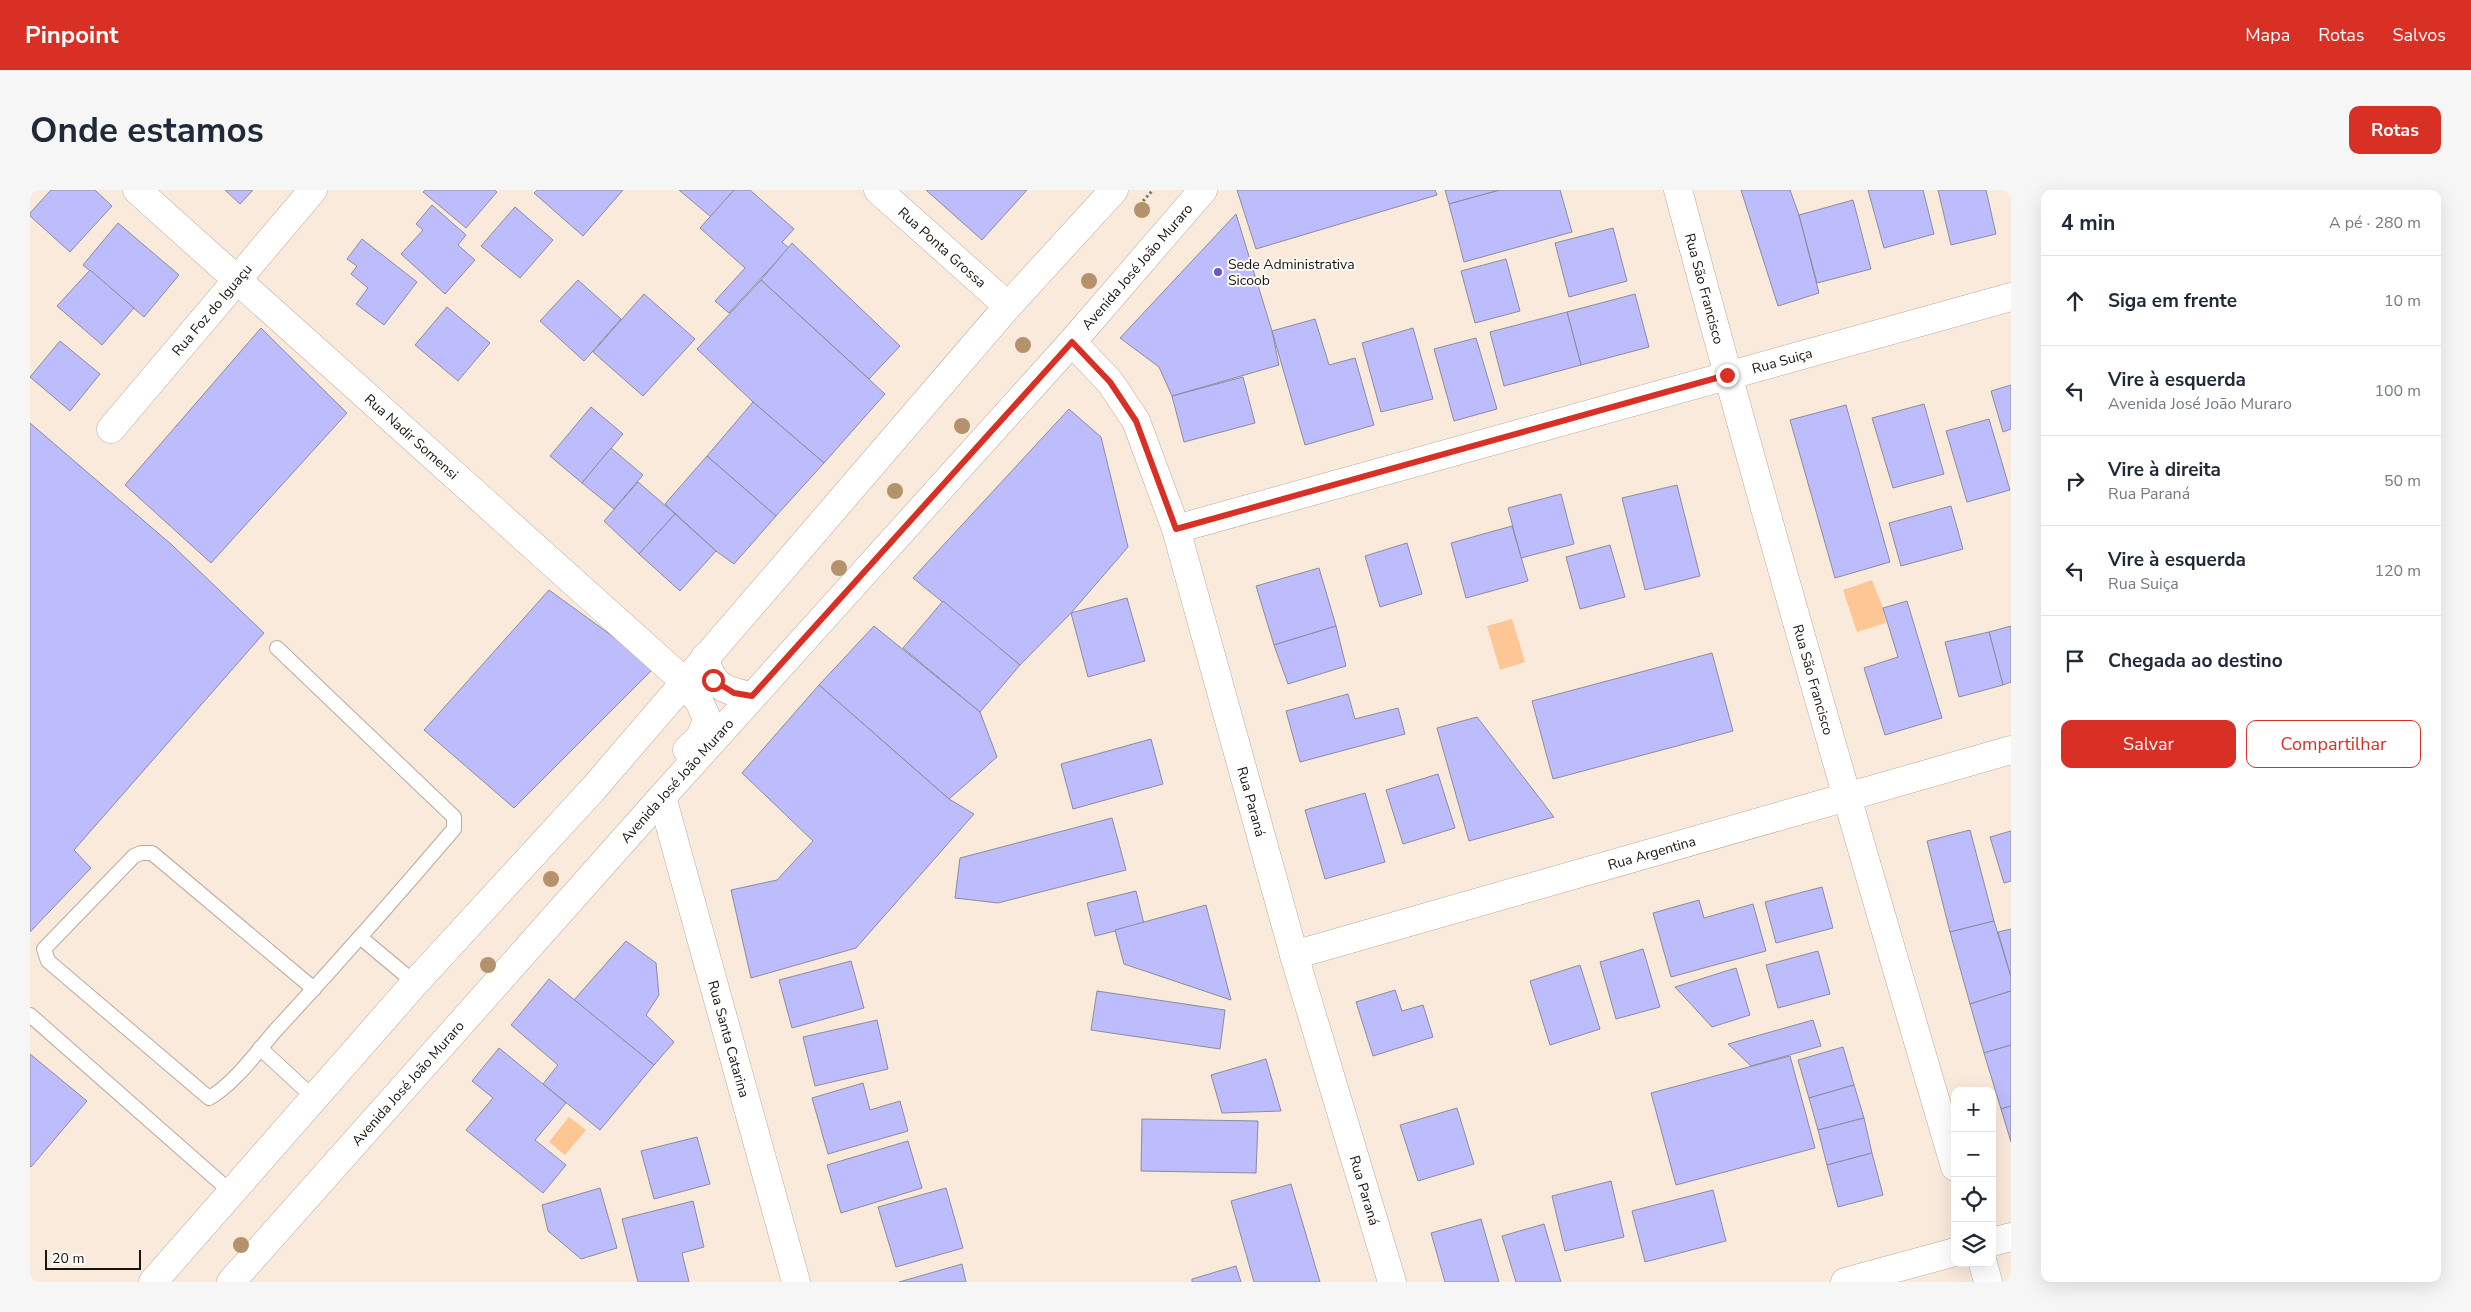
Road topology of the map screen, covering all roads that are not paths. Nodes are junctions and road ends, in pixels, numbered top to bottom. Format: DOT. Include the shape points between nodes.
graph roads {
  1 [pos="138,190"];
  2 [pos="313,190"];
  3 [pos="878,190"];
  4 [pos="1114,190"];
  5 [pos="1203,190"];
  6 [pos="1678,190"];
  7 [pos="236,279"];
  8 [pos="2011,297"];
  9 [pos="1008,306"];
  10 [pos="1072,342"];
  11 [pos="1727,375"];
  12 [pos="111,429"];
  13 [pos="1176,529"];
  14 [pos="277,648"];
  15 [pos="705,657"];
  16 [pos="685,682"];
  17 [pos="752,696"];
  18 [pos="2011,750"];
  19 [pos="662,797"];
  20 [pos="1846,798"];
  21 [pos="360,937"];
  22 [pos="1294,955"];
  23 [pos="415,982"];
  24 [pos="314,989"];
  25 [pos="30,1015"];
  26 [pos="260,1048"];
  27 [pos="314,1098"];
  28 [pos="1951,1153"];
  29 [pos="230,1192"];
  30 [pos="2011,1237"];
  31 [pos="1996,1241"];
  32 [pos="1951,1253"];
  33 [pos="1984,1267"];
  34 [pos="153,1282"];
  35 [pos="231,1282"];
  36 [pos="796,1282"];
  37 [pos="1392,1282"];
  38 [pos="1845,1282"];
  39 [pos="1988,1282"];
  1 -- 7 [label="street, Rua Nadir Somensi"];
  2 -- 7 [label="street, Rua Foz do Iguaçu"];
  3 -- 9 [label="street, Rua Ponta Grossa"];
  4 -- 9 [label="street"];
  5 -- 10 [label="street, Avenida José João Muraro"];
  6 -- 11 [label="street, Rua São Francisco"];
  7 -- 12 [label="street, Rua Foz do Iguaçu"];
  7 -- 16 [label="street, Rua Nadir Somensi"];
  8 -- 11 [label="street, Rua Suiça"];
  9 -- 15 [label="street"];
  10 -- 13 [label="street, Rua Paraná" via="1110,382 1136,421"];
  10 -- 17 [label="street, Avenida José João Muraro"];
  11 -- 13 [label="street, Rua Suiça"];
  11 -- 20 [label="street, Rua São Francisco"];
  13 -- 22 [label="street, Rua Paraná"];
  14 -- 21 [label="lane" via="454,817 454,829"];
  15 -- 16 [label="street"];
  15 -- 17 [label="street" via="713,680 734,693"];
  16 -- 19 [label="street, Rua Nadir Somensi" via="707,719 701,736 662,781"];
  16 -- 23 [label="street" via="594,788"];
  17 -- 19 [label="street, Avenida José João Muraro"];
  18 -- 20 [label="street, Rua Argentina"];
  19 -- 35 [label="street, Avenida José João Muraro"];
  19 -- 36 [label="street, Rua Santa Catarina"];
  20 -- 22 [label="street, Rua Argentina"];
  20 -- 28 [label="street, Rua São Francisco"];
  21 -- 23 [label="lane"];
  21 -- 24 [label="lane"];
  22 -- 37 [label="street, Rua Paraná"];
  23 -- 27 [label="street"];
  24 -- 26 [label="lane"];
  24 -- 26 [label="lane" via="152,853 134,856 44,949 48,961 208,1098 219,1092"];
  25 -- 29 [label="lane"];
  26 -- 27 [label="lane"];
  27 -- 29 [label="street"];
  29 -- 34 [label="street"];
  30 -- 31 [label="street"];
  32 -- 38 [label="street"];
  33 -- 39 [label="street"];
}
